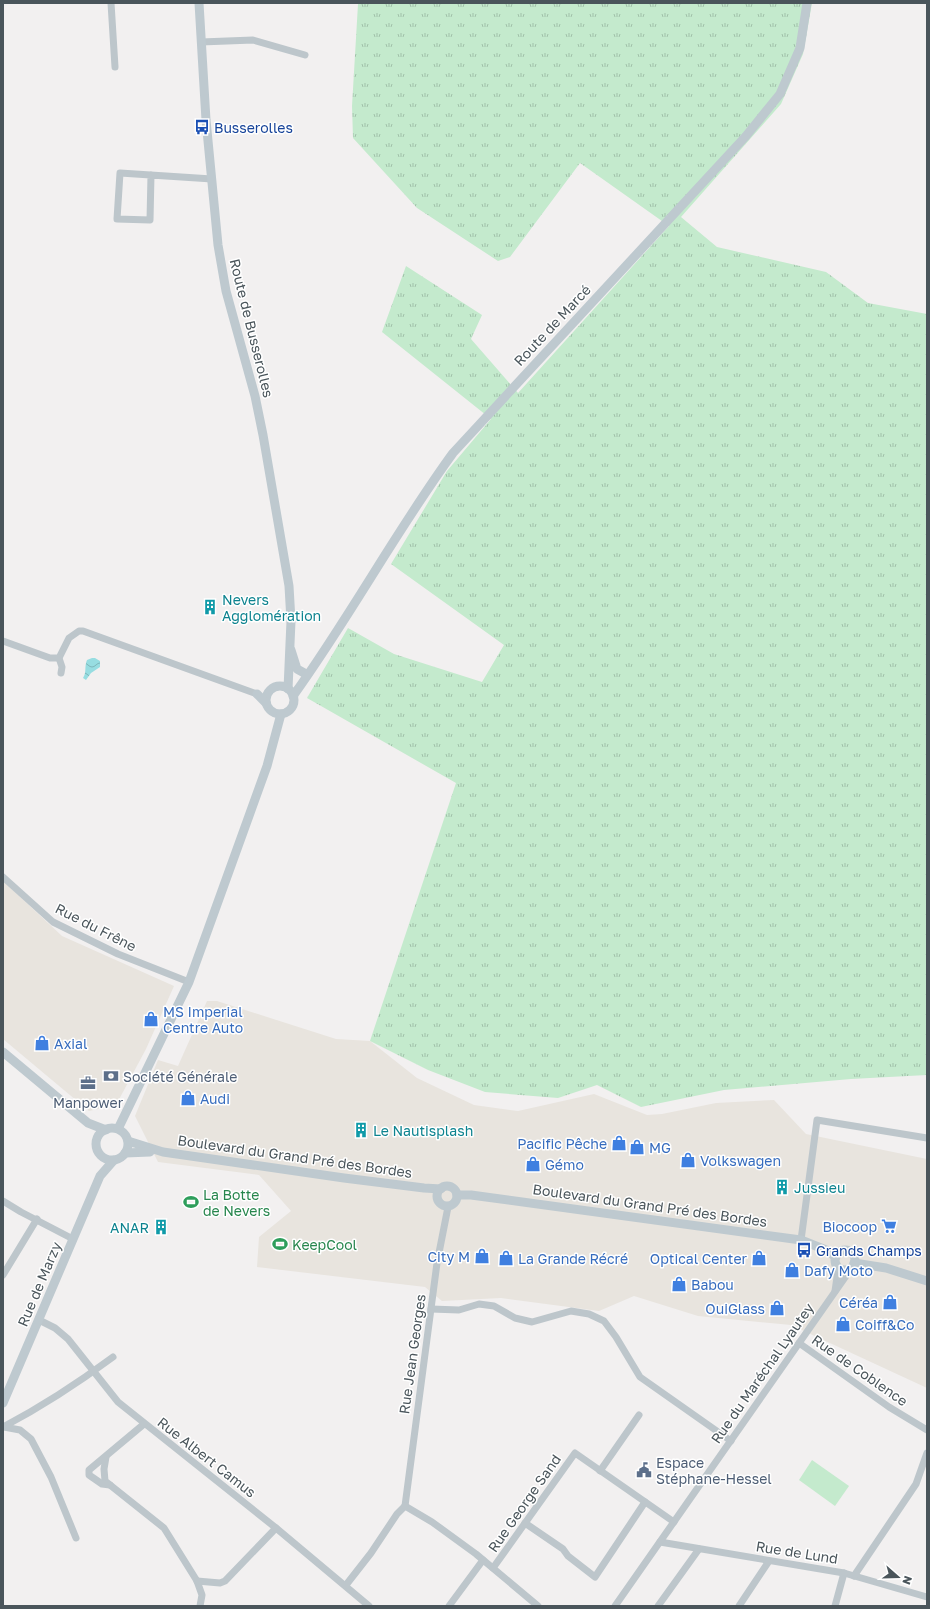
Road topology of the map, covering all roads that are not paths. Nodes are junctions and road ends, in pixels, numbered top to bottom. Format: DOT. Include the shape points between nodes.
graph roads {
  1 [pos="111,3"];
  2 [pos="199,3"];
  3 [pos="807,3"];
  4 [pos="201,42"];
  5 [pos="305,55"];
  6 [pos="115,67"];
  7 [pos="152,175"];
  8 [pos="212,179"];
  9 [pos="3,641"];
  10 [pos="290,643"];
  11 [pos="59,658"];
  12 [pos="309,673"];
  13 [pos="61,674"];
  14 [pos="287,690"];
  15 [pos="269,692"];
  16 [pos="257,694"];
  17 [pos="266,703"];
  18 [pos="271,711"];
  19 [pos="281,714"];
  20 [pos="271,748"];
  21 [pos="3,877"];
  22 [pos="188,982"];
  23 [pos="3,1052"];
  24 [pos="88,1123"];
  25 [pos="118,1129"];
  26 [pos="106,1130"];
  27 [pos="927,1138"];
  28 [pos="97,1141"];
  29 [pos="128,1141"];
  30 [pos="163,1152"];
  31 [pos="126,1153"];
  32 [pos="101,1155"];
  33 [pos="114,1160"];
  34 [pos="100,1176"];
  35 [pos="424,1188"];
  36 [pos="440,1189"];
  37 [pos="457,1195"];
  38 [pos="438,1200"];
  39 [pos="3,1201"];
  40 [pos="448,1207"];
  41 [pos="37,1219"];
  42 [pos="73,1239"];
  43 [pos="801,1240"];
  44 [pos="836,1260"];
  45 [pos="854,1264"];
  46 [pos="5,1265"];
  47 [pos="3,1275"];
  48 [pos="927,1281"];
  49 [pos="834,1293"];
  50 [pos="431,1309"];
  51 [pos="39,1320"];
  52 [pos="800,1343"];
  53 [pos="113,1356"];
  54 [pos="93,1371"];
  55 [pos="3,1403"];
  56 [pos="639,1415"];
  57 [pos="18,1420"];
  58 [pos="144,1424"];
  59 [pos="3,1427"];
  60 [pos="20,1430"];
  61 [pos="927,1430"];
  62 [pos="731,1441"];
  63 [pos="927,1453"];
  64 [pos="106,1457"];
  65 [pos="600,1471"];
  66 [pos="110,1485"];
  67 [pos="645,1502"];
  68 [pos="405,1506"];
  69 [pos="674,1522"];
  70 [pos="525,1523"];
  71 [pos="276,1528"];
  72 [pos="76,1538"];
  73 [pos="660,1542"];
  74 [pos="699,1549"];
  75 [pos="483,1560"];
  76 [pos="769,1561"];
  77 [pos="493,1568"];
  78 [pos="844,1573"];
  79 [pos="854,1576"];
  80 [pos="197,1581"];
  81 [pos="346,1585"];
  82 [pos="927,1596"];
  83 [pos="452,1605"];
  84 [pos="200,1606"];
  85 [pos="369,1606"];
  86 [pos="538,1606"];
  87 [pos="616,1606"];
  88 [pos="658,1606"];
  89 [pos="739,1606"];
  90 [pos="835,1606"];
  1 -- 6 [label="street"];
  2 -- 4 [label="main road, Route de Busserolles"];
  3 -- 12 [label="main road, Route de Marcé" via="800,48 780,94 746,136 453,453 427,489"];
  4 -- 5 [label="street" via="253,40"];
  4 -- 8 [label="main road, Route de Busserolles"];
  7 -- 7 [label="street" via="120,173 117,218 150,220"];
  7 -- 8 [label="street"];
  8 -- 10 [label="main road, Route de Busserolles" via="218,245 226,291 262,427 283,550 289,586"];
  9 -- 11 [label="street" via="50,658"];
  10 -- 12 [label="main road" via="296,666 300,671"];
  10 -- 14 [label="main road, Route de Busserolles"];
  11 -- 13 [label="street"];
  11 -- 16 [label="street" via="69,638 79,630"];
  12 -- 14 [label="main road, Route de Marcé"];
  14 -- 15 [label="main road" via="275,687"];
  14 -- 19 [label="main road" via="294,700 292,708"];
  15 -- 16 [label="main road"];
  15 -- 17 [label="main road"];
  16 -- 17 [label="main road"];
  17 -- 18 [label="main road"];
  18 -- 19 [label="main road"];
  18 -- 20 [label="main road"];
  19 -- 20 [label="main road"];
  20 -- 22 [label="main road" via="260,785"];
  21 -- 22 [label="street, Rue du Frêne" via="52,922 118,954"];
  22 -- 25 [label="main road"];
  23 -- 24 [label="main road"];
  24 -- 26 [label="main road"];
  24 -- 28 [label="main road"];
  25 -- 26 [label="main road"];
  25 -- 29 [label="main road"];
  26 -- 28 [label="main road" via="101,1132"];
  27 -- 43 [label="street" via="817,1120"];
  28 -- 32 [label="main road"];
  29 -- 30 [label="main road, Boulevard du Grand Pré des Bordes"];
  29 -- 31 [label="main road"];
  30 -- 31 [label="main road, Boulevard du Grand Pré des Bordes"];
  30 -- 35 [label="main road, Boulevard du Grand Pré des Bordes"];
  31 -- 33 [label="main road"];
  32 -- 33 [label="main road"];
  32 -- 34 [label="main road, Rue de Marzy"];
  33 -- 34 [label="main road, Rue de Marzy"];
  34 -- 42 [label="main road, Rue de Marzy"];
  35 -- 36 [label="main road, Boulevard du Grand Pré des Bordes"];
  35 -- 38 [label="main road, Boulevard du Grand Pré des Bordes"];
  36 -- 37 [label="main road" via="446,1186 452,1188"];
  36 -- 38 [label="main road"];
  37 -- 40 [label="main road" via="456,1202"];
  37 -- 43 [label="main road, Boulevard du Grand Pré des Bordes"];
  38 -- 40 [label="main road"];
  39 -- 41 [label="street"];
  40 -- 50 [label="street, Rue Jean Georges"];
  41 -- 42 [label="street"];
  41 -- 46 [label="street"];
  42 -- 51 [label="main road, Rue de Marzy"];
  43 -- 44 [label="main road, Boulevard du Grand Pré des Bordes" via="826,1250"];
  44 -- 45 [label="main road" via="839,1269 845,1270"];
  44 -- 45 [label="main road" via="840,1252 846,1251 852,1254"];
  44 -- 49 [label="street, Rue du Maréchal Lyautey" via="837,1277"];
  45 -- 48 [label="main road" via="886,1268"];
  45 -- 49 [label="street, Rue du Maréchal Lyautey"];
  46 -- 47 [label="street"];
  49 -- 52 [label="street, Rue du Maréchal Lyautey"];
  50 -- 62 [label="street" via="459,1310 479,1304 494,1306 515,1318 532,1322 571,1311 589,1314 604,1322 640,1377"];
  50 -- 68 [label="street, Rue Jean Georges"];
  51 -- 54 [label="street, Rue Albert Camus" via="55,1328 68,1339"];
  51 -- 55 [label="main road, Rue de Marzy"];
  52 -- 61 [label="street, Rue de Coblence" via="889,1407"];
  52 -- 62 [label="street, Rue du Maréchal Lyautey"];
  53 -- 54 [label="street"];
  54 -- 57 [label="street"];
  54 -- 58 [label="street, Rue Albert Camus" via="118,1402"];
  56 -- 65 [label="street"];
  57 -- 59 [label="street"];
  57 -- 60 [label="street"];
  58 -- 64 [label="street"];
  58 -- 71 [label="street, Rue Albert Camus"];
  59 -- 60 [label="street"];
  60 -- 72 [label="street" via="31,1439 46,1465"];
  62 -- 69 [label="street, Rue du Maréchal Lyautey"];
  63 -- 79 [label="street" via="916,1484"];
  64 -- 66 [label="street" via="105,1481"];
  64 -- 66 [label="street" via="89,1470 89,1475 102,1484"];
  65 -- 67 [label="street, Rue George Sand"];
  65 -- 70 [label="street, Rue George Sand" via="575,1453"];
  66 -- 80 [label="street" via="164,1528"];
  67 -- 69 [label="street, Rue George Sand"];
  67 -- 70 [label="street" via="595,1577 563,1549"];
  68 -- 75 [label="street" via="432,1522"];
  68 -- 81 [label="street"];
  69 -- 73 [label="street, Rue du Maréchal Lyautey"];
  70 -- 77 [label="street, Rue George Sand"];
  71 -- 80 [label="street" via="225,1581"];
  71 -- 81 [label="street, Rue Albert Camus"];
  73 -- 74 [label="street, Rue de Lund"];
  73 -- 87 [label="street, Rue du Maréchal Lyautey"];
  74 -- 76 [label="street, Rue de Lund"];
  74 -- 88 [label="street"];
  75 -- 77 [label="street"];
  75 -- 83 [label="street"];
  76 -- 78 [label="street, Rue de Lund"];
  76 -- 89 [label="street"];
  77 -- 86 [label="street"];
  78 -- 79 [label="street, Rue de Lund"];
  78 -- 90 [label="street"];
  79 -- 82 [label="street, Rue de Lund"];
  80 -- 84 [label="street" via="202,1595"];
  81 -- 85 [label="street, Rue Albert Camus"];
}
